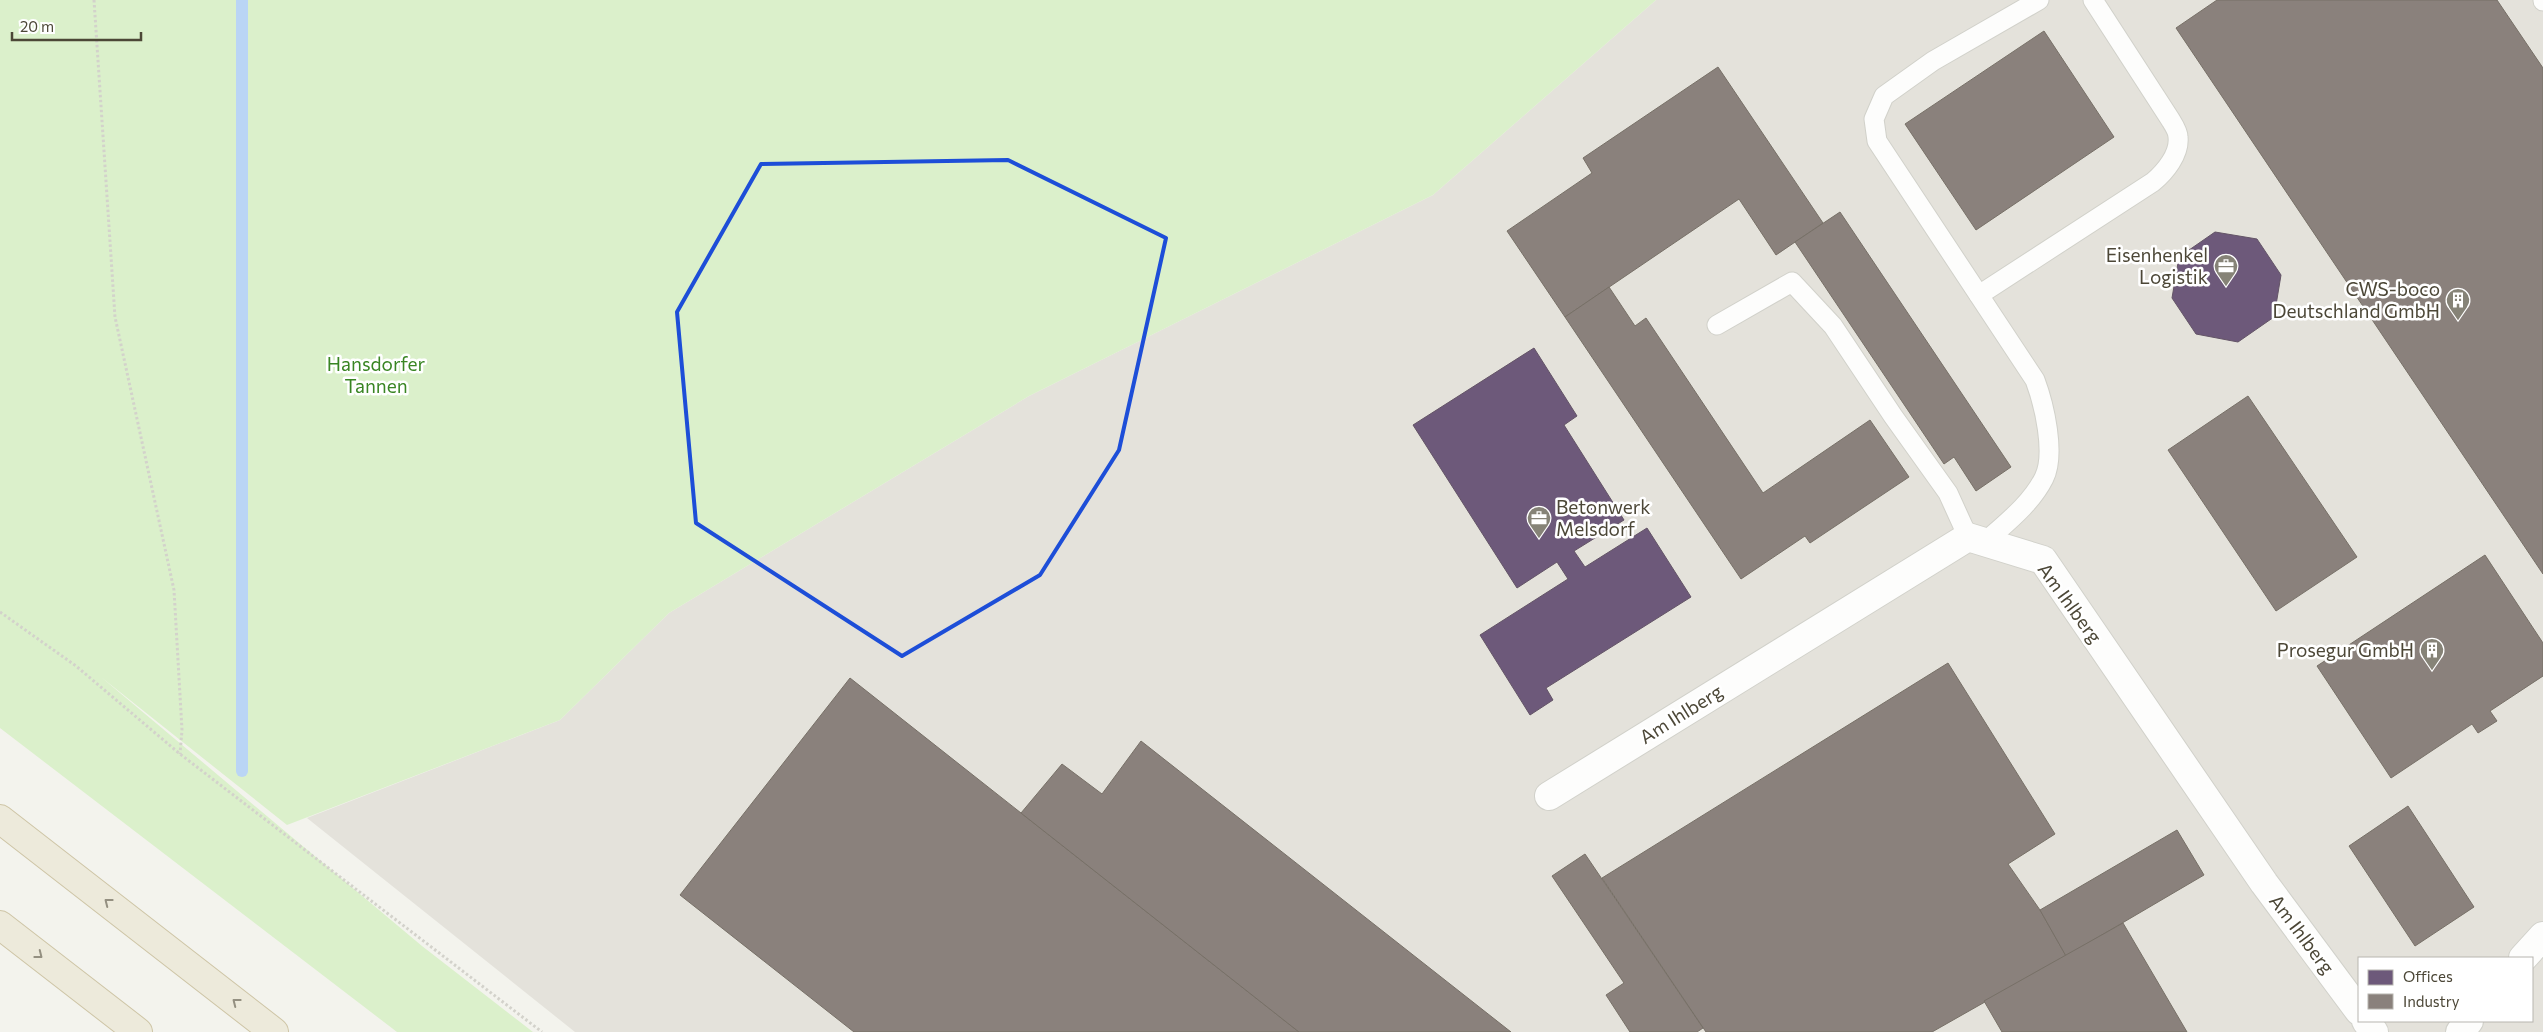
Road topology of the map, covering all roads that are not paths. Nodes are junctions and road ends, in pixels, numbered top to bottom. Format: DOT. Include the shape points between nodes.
graph roads {
  1 [pos="2039,0"];
  2 [pos="2093,0"];
  3 [pos="1979,295"];
  4 [pos="1717,325"];
  5 [pos="1977,540"];
  6 [pos="1549,796"];
  7 [pos="0,819"];
  8 [pos="0,925"];
  9 [pos="2543,936"];
  10 [pos="2525,957"];
  11 [pos="2358,1011"];
  12 [pos="2469,1022"];
  13 [pos="138,1032"];
  14 [pos="274,1032"];
  15 [pos="2460,1032"];
  1 -- 3 [label="lane" via="1933,61 1884,96 1876,108 1877,141"];
  2 -- 3 [label="lane" via="2170,118 2178,137 2175,153 2163,174 2153,182"];
  3 -- 5 [label="lane" via="2035,380 2044,404 2048,430 2048,466 2029,500"];
  4 -- 5 [label="lane" via="1792,282 1833,326"];
  5 -- 6 [label="street, Am Ihlberg"];
  5 -- 11 [label="street, Am Ihlberg" via="2043,560 2264,883"];
  14 -- 7 [label="highway, one-way"];
  8 -- 13 [label="highway, one-way"];
  9 -- 10 [label="street"];
  12 -- 15 [label="street"];
}
